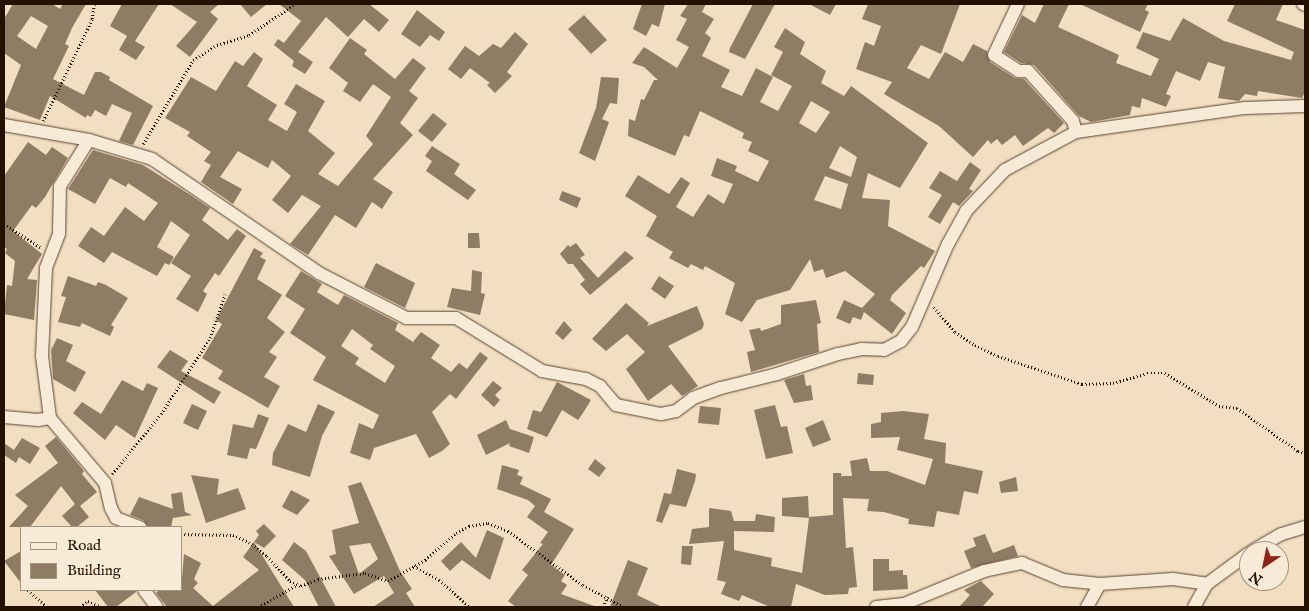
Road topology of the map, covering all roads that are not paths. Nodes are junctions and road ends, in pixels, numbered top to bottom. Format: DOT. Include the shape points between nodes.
graph roads {
  1 [pos="1018,4"];
  2 [pos="1305,106"];
  3 [pos="4,125"];
  4 [pos="1076,132"];
  5 [pos="89,140"];
  6 [pos="4,417"];
  7 [pos="50,418"];
  8 [pos="137,526"];
  9 [pos="1305,527"];
  10 [pos="1270,541"];
  11 [pos="1239,560"];
  12 [pos="1100,584"];
  13 [pos="1207,584"];
  14 [pos="145,591"];
  15 [pos="157,607"];
  16 [pos="876,607"];
  17 [pos="1087,607"];
  18 [pos="1194,607"];
  1 -- 4 [label="street" via="994,55 1016,70 1028,71 1073,121"];
  2 -- 4 [label="street" via="1246,108"];
  3 -- 5 [label="street"];
  4 -- 5 [label="street" via="1005,170 966,211 924,294 912,327 901,341 884,350 861,349 838,354 778,374 720,388 693,398 676,412 638,411 616,405 600,386 586,379 533,367 456,318 406,318 319,273 152,158"];
  5 -- 7 [label="street" via="60,186 59,234 46,268 42,356"];
  6 -- 7 [label="street"];
  7 -- 8 [label="street" via="105,483 116,518"];
  9 -- 10 [label="street"];
  11 -- 13 [label="street"];
  12 -- 13 [label="street" via="1173,579"];
  12 -- 16 [label="street" via="1063,580 1022,562 984,571 904,604"];
  12 -- 17 [label="street"];
  13 -- 18 [label="street"];
  14 -- 15 [label="street"];
}
